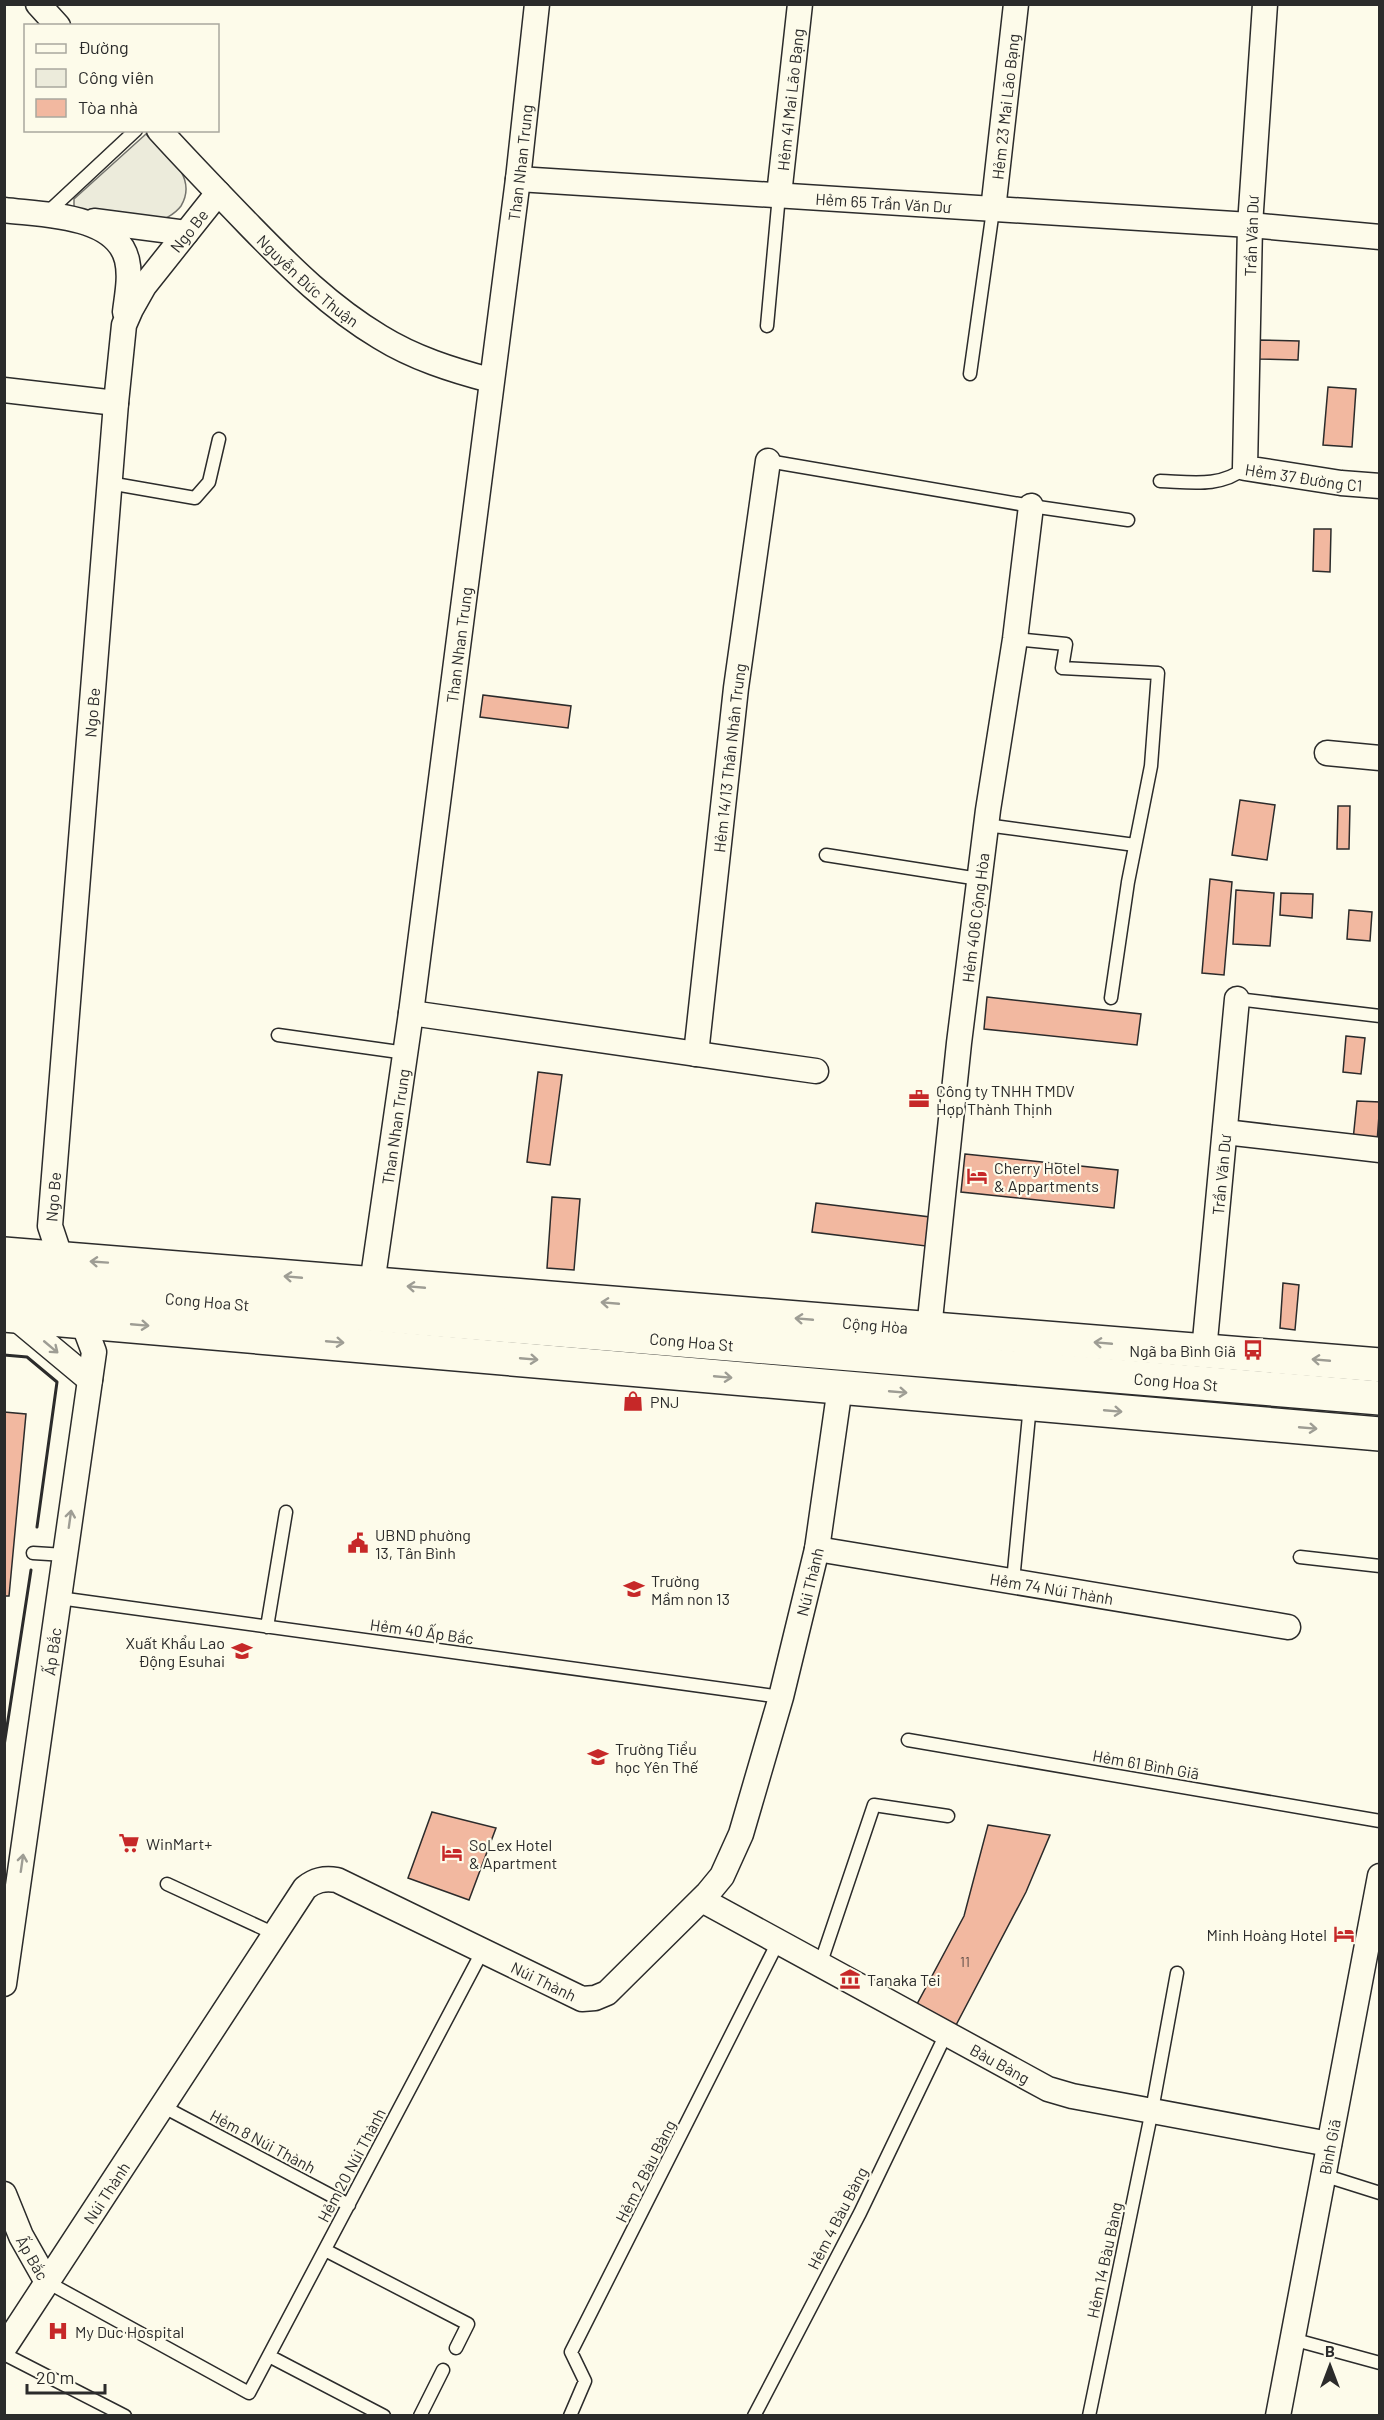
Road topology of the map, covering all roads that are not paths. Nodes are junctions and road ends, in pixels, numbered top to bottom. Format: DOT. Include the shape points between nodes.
graph roads {
  1 [pos="38,4"];
  2 [pos="537,4"];
  3 [pos="800,4"];
  4 [pos="1016,4"];
  5 [pos="1265,4"];
  6 [pos="56,24"];
  7 [pos="134,132"];
  8 [pos="161,132"];
  9 [pos="518,179"];
  10 [pos="218,193"];
  11 [pos="779,195"];
  12 [pos="4,210"];
  13 [pos="993,210"];
  14 [pos="45,215"];
  15 [pos="70,219"];
  16 [pos="1250,225"];
  17 [pos="186,233"];
  18 [pos="1380,237"];
  19 [pos="124,325"];
  20 [pos="767,326"];
  21 [pos="970,374"];
  22 [pos="490,380"];
  23 [pos="4,390"];
  24 [pos="116,403"];
  25 [pos="219,440"];
  26 [pos="768,461"];
  27 [pos="1245,468"];
  28 [pos="1160,481"];
  29 [pos="109,483"];
  30 [pos="1380,486"];
  31 [pos="1031,506"];
  32 [pos="1128,520"];
  33 [pos="1015,639"];
  34 [pos="1327,753"];
  35 [pos="1380,758"];
  36 [pos="986,825"];
  37 [pos="1135,845"];
  38 [pos="826,855"];
  39 [pos="979,879"];
  40 [pos="1111,998"];
  41 [pos="1237,999"];
  42 [pos="411,1013"];
  43 [pos="1380,1016"];
  44 [pos="278,1035"];
  45 [pos="406,1053"];
  46 [pos="696,1054"];
  47 [pos="816,1071"];
  48 [pos="1225,1132"];
  49 [pos="1380,1150"];
  50 [pos="4,1254"];
  51 [pos="66,1274"];
  52 [pos="4,1284"];
  53 [pos="372,1284"];
  54 [pos="8,1315"];
  55 [pos="82,1320"];
  56 [pos="929,1329"];
  57 [pos="1204,1351"];
  58 [pos="1380,1365"];
  59 [pos="90,1380"];
  60 [pos="840,1387"];
  61 [pos="1380,1398"];
  62 [pos="1030,1404"];
  63 [pos="1380,1434"];
  64 [pos="286,1512"];
  65 [pos="817,1549"];
  66 [pos="33,1553"];
  67 [pos="65,1555"];
  68 [pos="1300,1557"];
  69 [pos="1380,1566"];
  70 [pos="1013,1581"];
  71 [pos="59,1598"];
  72 [pos="267,1626"];
  73 [pos="1288,1627"];
  74 [pos="781,1697"];
  75 [pos="908,1740"];
  76 [pos="948,1816"];
  77 [pos="1380,1821"];
  78 [pos="1380,1876"];
  79 [pos="167,1884"];
  80 [pos="10,1900"];
  81 [pos="702,1900"];
  82 [pos="275,1934"];
  83 [pos="1374,1934"];
  84 [pos="778,1942"];
  85 [pos="482,1952"];
  86 [pos="820,1965"];
  87 [pos="1177,1973"];
  88 [pos="4,1984"];
  89 [pos="946,2034"];
  90 [pos="162,2106"];
  91 [pos="1152,2110"];
  92 [pos="1329,2144"];
  93 [pos="1323,2175"];
  94 [pos="1380,2193"];
  95 [pos="4,2194"];
  96 [pos="349,2205"];
  97 [pos="325,2250"];
  98 [pos="47,2282"];
  99 [pos="1292,2339"];
  100 [pos="4,2348"];
  101 [pos="456,2348"];
  102 [pos="4,2354"];
  103 [pos="269,2356"];
  104 [pos="1380,2363"];
  105 [pos="443,2370"];
  106 [pos="125,2415"];
  107 [pos="384,2415"];
  108 [pos="420,2415"];
  109 [pos="570,2415"];
  110 [pos="754,2415"];
  111 [pos="1089,2415"];
  112 [pos="1278,2415"];
  1 -- 6 [label="street"];
  2 -- 9 [label="street, Than Nhan Trung"];
  3 -- 11 [label="street, Hẻm 41 Mai Lão Bạng"];
  4 -- 13 [label="street, Hẻm 23 Mai Lão Bạng"];
  5 -- 16 [label="street, Trần Văn Dư"];
  7 -- 14 [label="lane"];
  8 -- 10 [label="street, Nguyễn Đức Thuận"];
  9 -- 11 [label="street, Hẻm 65 Trần Văn Dư"];
  9 -- 22 [label="street, Than Nhan Trung"];
  10 -- 17 [label="street, Ngo Be"];
  10 -- 22 [label="street, Nguyễn Đức Thuận" via="303,281 348,317 418,357"];
  11 -- 13 [label="street, Hẻm 65 Trần Văn Dư"];
  11 -- 20 [label="lane"];
  12 -- 14 [label="street"];
  13 -- 16 [label="street, Hẻm 65 Trần Văn Dư"];
  13 -- 21 [label="lane"];
  14 -- 15 [label="street"];
  15 -- 17 [label="street"];
  15 -- 19 [label="street" via="102,229 117,240 125,254 128,282"];
  16 -- 18 [label="street, Hẻm 65 Trần Văn Dư"];
  16 -- 27 [label="street, Trần Văn Dư"];
  17 -- 19 [label="street, Ngo Be" via="144,286"];
  19 -- 24 [label="street, Ngo Be"];
  22 -- 42 [label="street, Than Nhan Trung"];
  23 -- 24 [label="street"];
  24 -- 29 [label="street, Ngo Be"];
  25 -- 29 [label="lane" via="209,482 195,498"];
  26 -- 31 [label="lane"];
  26 -- 46 [label="street, Hẻm 14/13 Thân Nhân Trung" via="736,688"];
  27 -- 28 [label="lane, Hẻm 37 Đường C1" via="1234,477 1208,483"];
  27 -- 30 [label="street, Hẻm 37 Đường C1"];
  29 -- 51 [label="street, Ngo Be" via="50,1226"];
  31 -- 32 [label="lane"];
  31 -- 33 [label="street, Hẻm 406 Cộng Hòa"];
  33 -- 36 [label="street, Hẻm 406 Cộng Hòa"];
  33 -- 37 [label="lane" via="1066,644 1062,668 1158,673 1151,766"];
  34 -- 35 [label="street"];
  36 -- 37 [label="lane"];
  36 -- 39 [label="street, Hẻm 406 Cộng Hòa"];
  37 -- 40 [label="lane"];
  38 -- 39 [label="lane"];
  39 -- 56 [label="street, Hẻm 406 Cộng Hòa"];
  41 -- 43 [label="lane"];
  41 -- 48 [label="street, Trần Văn Dư"];
  42 -- 45 [label="street, Than Nhan Trung"];
  42 -- 46 [label="street"];
  44 -- 45 [label="lane"];
  45 -- 53 [label="street, Than Nhan Trung"];
  46 -- 47 [label="street"];
  48 -- 49 [label="street"];
  48 -- 57 [label="street, Trần Văn Dư"];
  50 -- 51 [label="main road"];
  51 -- 52 [label="main road, Cong Hoa St"];
  53 -- 51 [label="main road, Cong Hoa St, one-way"];
  51 -- 55 [label="main road"];
  51 -- 61 [label="main road, Cong Hoa St"];
  56 -- 53 [label="main road, Cộng Hòa, one-way"];
  54 -- 55 [label="main road"];
  54 -- 59 [label="street, one-way"];
  55 -- 59 [label="street, Ấp Bắc" via="94,1352"];
  55 -- 60 [label="main road, Cong Hoa St, one-way"];
  57 -- 56 [label="main road, Cộng Hòa, one-way"];
  58 -- 57 [label="main road, Cộng Hòa, one-way"];
  67 -- 59 [label="street, Ấp Bắc, one-way"];
  60 -- 62 [label="main road, Cong Hoa St, one-way"];
  60 -- 65 [label="street, Núi Thành"];
  62 -- 63 [label="main road, Cong Hoa St, one-way"];
  62 -- 70 [label="lane"];
  64 -- 72 [label="lane"];
  65 -- 70 [label="street, Hẻm 74 Núi Thành"];
  65 -- 74 [label="street, Núi Thành"];
  66 -- 67 [label="lane"];
  67 -- 71 [label="street, Ấp Bắc"];
  68 -- 69 [label="lane"];
  70 -- 73 [label="street, Hẻm 74 Núi Thành"];
  71 -- 72 [label="lane, Hẻm 40 Ấp Bắc"];
  80 -- 71 [label="street, Ấp Bắc, one-way"];
  72 -- 74 [label="lane, Hẻm 40 Ấp Bắc"];
  74 -- 81 [label="street, Núi Thành" via="741,1834 722,1876"];
  75 -- 77 [label="lane, Hẻm 61 Bình Giã"];
  76 -- 86 [label="lane" via="874,1805"];
  78 -- 83 [label="street, Bình Giã"];
  79 -- 82 [label="lane"];
  80 -- 88 [label="street, Ấp Bắc"];
  81 -- 84 [label="street, Bàu Bàng"];
  81 -- 85 [label="street, Núi Thành" via="610,1990 595,1998 574,1997"];
  82 -- 85 [label="street, Núi Thành" via="307,1886 330,1879"];
  82 -- 90 [label="street, Núi Thành"];
  83 -- 92 [label="street, Bình Giã"];
  84 -- 86 [label="street, Bàu Bàng"];
  84 -- 109 [label="lane, Hẻm 2 Bàu Bàng" via="572,2352 585,2381"];
  85 -- 96 [label="lane, Hẻm 20 Núi Thành"];
  86 -- 89 [label="street, Bàu Bàng"];
  87 -- 91 [label="lane, Hẻm 14 Bàu Bàng"];
  89 -- 91 [label="street, Bàu Bàng" via="1048,2089"];
  89 -- 110 [label="lane, Hẻm 4 Bàu Bàng" via="860,2213"];
  90 -- 96 [label="lane, Hẻm 8 Núi Thành"];
  90 -- 98 [label="street, Núi Thành"];
  91 -- 92 [label="street, Bàu Bàng"];
  91 -- 111 [label="lane, Hẻm 14 Bàu Bàng"];
  92 -- 93 [label="street, Bình Giã"];
  93 -- 94 [label="lane"];
  93 -- 99 [label="street, Bình Giã"];
  95 -- 98 [label="street, Ấp Bắc" via="21,2236"];
  96 -- 97 [label="lane, Hẻm 20 Núi Thành"];
  97 -- 101 [label="lane" via="468,2324"];
  97 -- 103 [label="lane, Hẻm 20 Núi Thành"];
  98 -- 100 [label="street, Ấp Bắc"];
  98 -- 103 [label="lane, Hẻm 20 Núi Thành" via="249,2393"];
  99 -- 104 [label="lane"];
  99 -- 112 [label="street, Bình Giã"];
  102 -- 106 [label="lane"];
  103 -- 107 [label="lane"];
  105 -- 108 [label="lane"];
}
